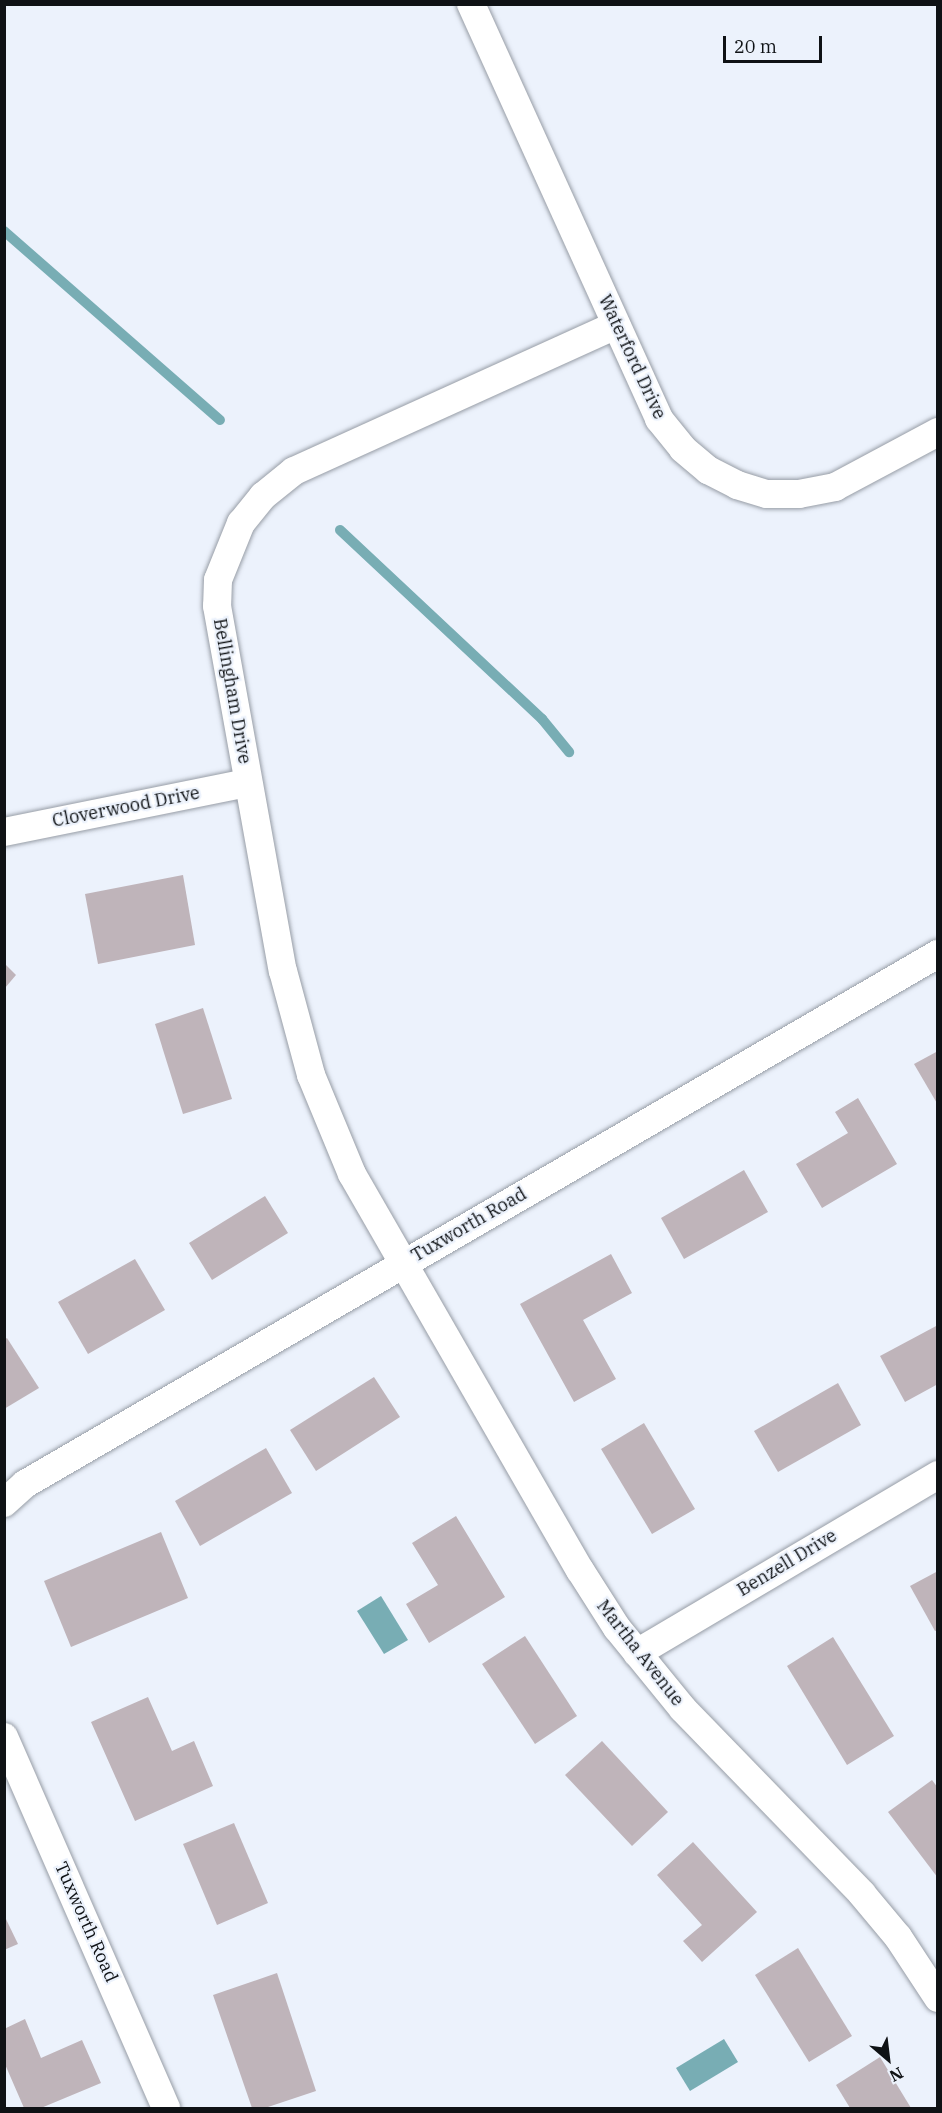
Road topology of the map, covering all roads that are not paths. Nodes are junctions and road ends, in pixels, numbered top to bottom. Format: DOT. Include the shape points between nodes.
graph roads {
  1 [pos="471,4"];
  2 [pos="616,325"];
  3 [pos="938,432"];
  4 [pos="248,783"];
  5 [pos="4,832"];
  6 [pos="938,954"];
  7 [pos="404,1263"];
  8 [pos="938,1475"];
  9 [pos="4,1503"];
  10 [pos="637,1653"];
  11 [pos="4,1737"];
  12 [pos="938,1998"];
  13 [pos="166,2109"];
  1 -- 2 [label="street, Waterford Drive"];
  2 -- 3 [label="street, Waterford Drive" via="659,419 683,449 708,471 737,485 767,494 799,495 835,487"];
  2 -- 4 [label="street, Bellingham Drive" via="294,471 262,495 241,523 218,580 217,606"];
  4 -- 5 [label="street, Cloverwood Drive"];
  4 -- 7 [label="street, Bellingham Drive" via="283,971 311,1076 352,1174"];
  6 -- 7 [label="street, Tuxworth Road"];
  7 -- 9 [label="street, Tuxworth Road" via="25,1485"];
  7 -- 10 [label="street, Martha Avenue" via="580,1570"];
  8 -- 10 [label="street, Benzell Drive"];
  10 -- 12 [label="street, Martha Avenue" via="683,1709 862,1894 898,1937"];
  11 -- 13 [label="street, Tuxworth Road"];
}
